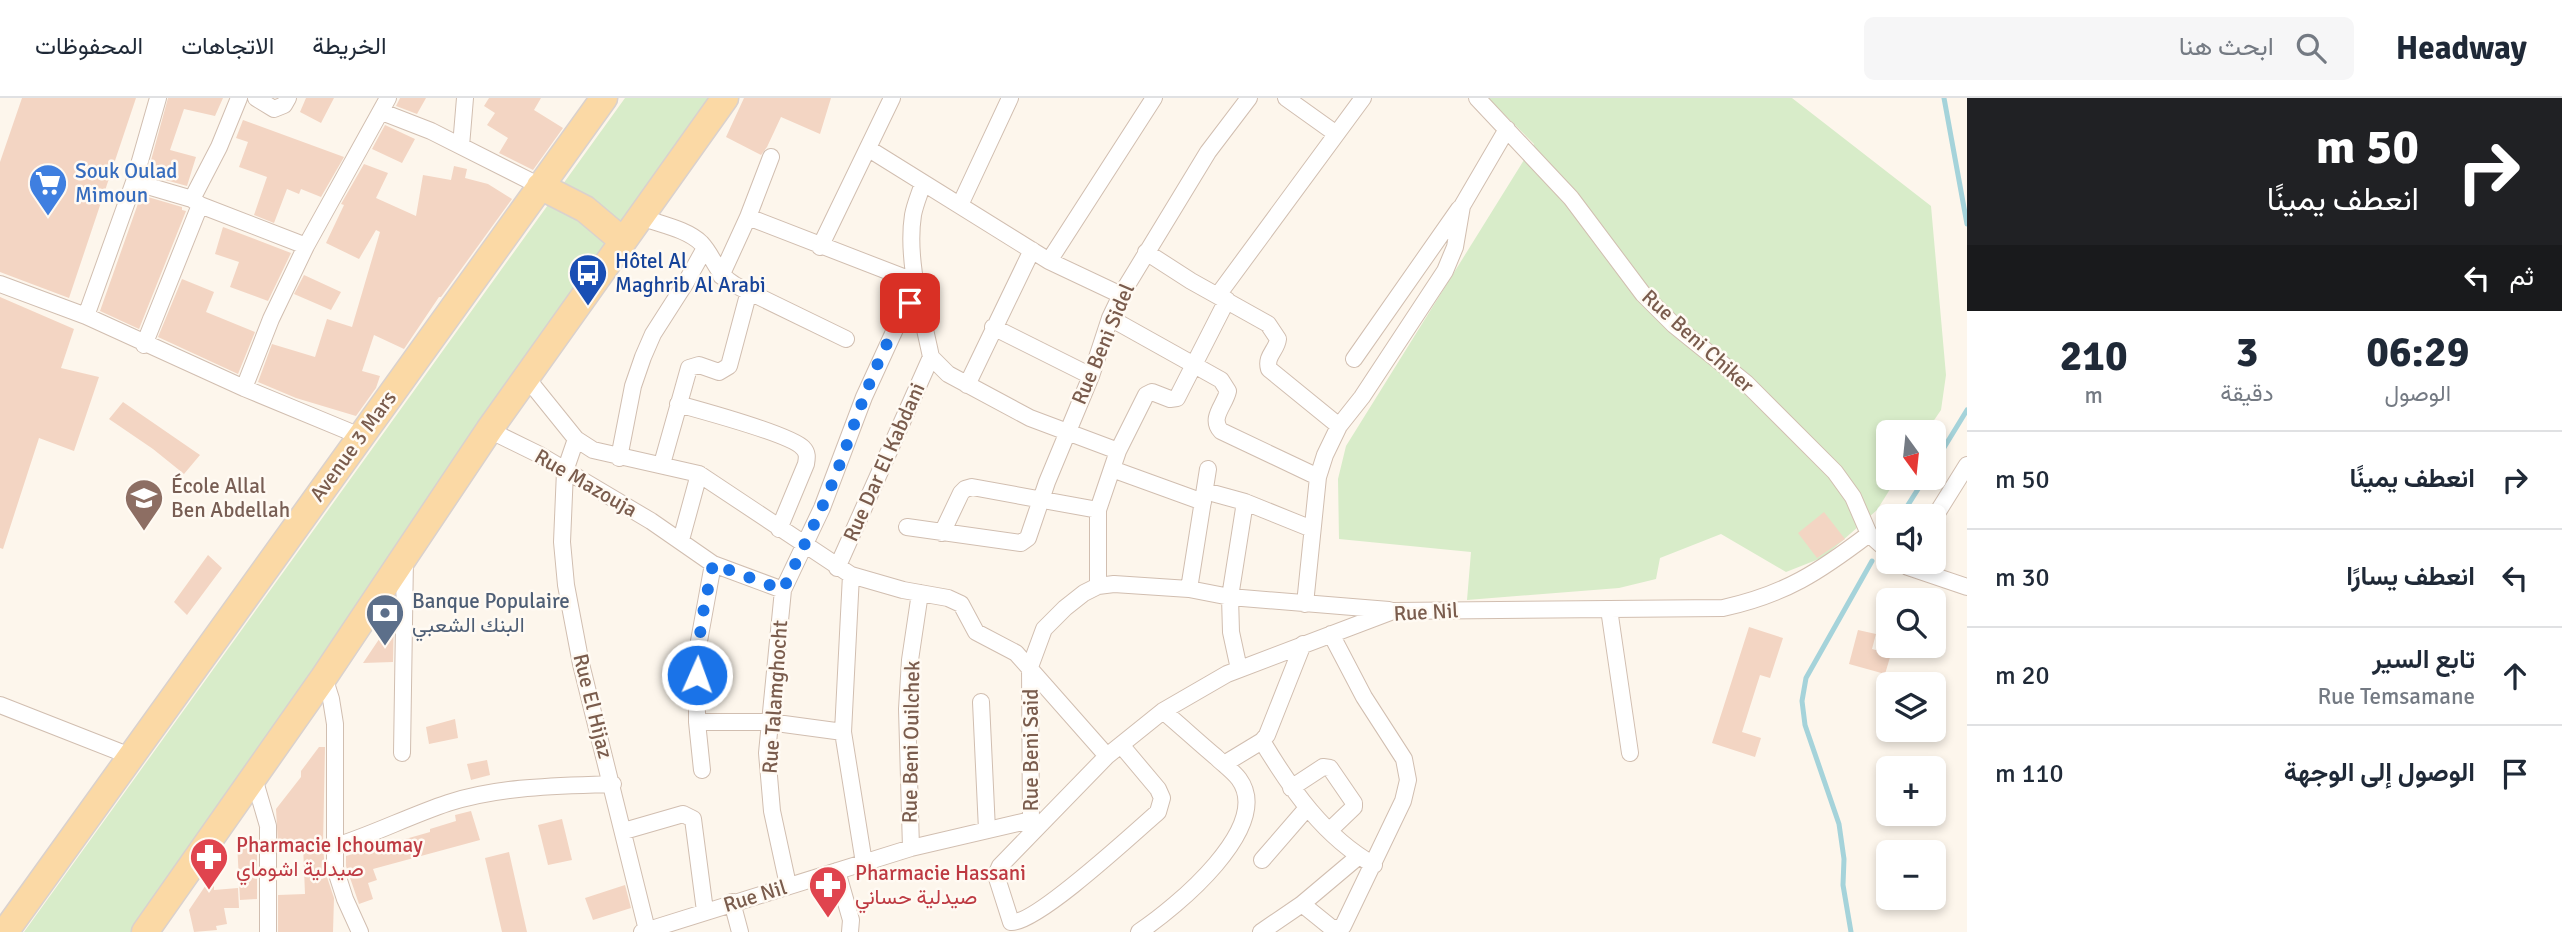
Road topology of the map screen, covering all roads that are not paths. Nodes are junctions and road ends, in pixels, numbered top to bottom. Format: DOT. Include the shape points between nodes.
graph roads {
  1 [pos="158,98"];
  2 [pos="239,98"];
  3 [pos="256,98"];
  4 [pos="288,98"];
  5 [pos="464,98"];
  6 [pos="604,98"];
  7 [pos="725,98"];
  8 [pos="892,98"];
  9 [pos="1010,98"];
  10 [pos="1154,98"];
  11 [pos="1249,98"];
  12 [pos="1286,98"];
  13 [pos="1363,98"];
  14 [pos="1477,98"];
  15 [pos="385,105"];
  16 [pos="1507,129"];
  17 [pos="1335,134"];
  18 [pos="461,146"];
  19 [pos="869,149"];
  20 [pos="771,158"];
  21 [pos="134,181"];
  22 [pos="923,183"];
  23 [pos="540,187"];
  24 [pos="196,202"];
  25 [pos="960,205"];
  26 [pos="1462,206"];
  27 [pos="641,217"];
  28 [pos="748,217"];
  29 [pos="623,241"];
  30 [pos="306,246"];
  31 [pos="820,247"];
  32 [pos="705,248"];
  33 [pos="1032,250"];
  34 [pos="1146,253"];
  35 [pos="1049,261"];
  36 [pos="721,276"];
  37 [pos="0,284"];
  38 [pos="917,289"];
  39 [pos="750,291"];
  40 [pos="1121,295"];
  41 [pos="1223,298"];
  42 [pos="86,316"];
  43 [pos="1110,318"];
  44 [pos="993,327"];
  45 [pos="846,339"];
  46 [pos="144,345"];
  47 [pos="931,357"];
  48 [pos="1354,359"];
  49 [pos="1194,363"];
  50 [pos="1091,376"];
  51 [pos="526,377"];
  52 [pos="967,385"];
  53 [pos="243,388"];
  54 [pos="678,404"];
  55 [pos="1339,426"];
  56 [pos="489,430"];
  57 [pos="1066,433"];
  58 [pos="360,436"];
  59 [pos="576,439"];
  60 [pos="1118,452"];
  61 [pos="619,458"];
  62 [pos="662,464"];
  63 [pos="1967,465"];
  64 [pos="1112,469"];
  65 [pos="1208,469"];
  66 [pos="565,471"];
  67 [pos="699,474"];
  68 [pos="1318,477"];
  69 [pos="1204,496"];
  70 [pos="1042,499"];
  71 [pos="1245,502"];
  72 [pos="1943,504"];
  73 [pos="1098,510"];
  74 [pos="907,527"];
  75 [pos="779,529"];
  76 [pos="1312,529"];
  77 [pos="942,533"];
  78 [pos="1869,534"];
  79 [pos="681,540"];
  80 [pos="1876,540"];
  81 [pos="804,546"];
  82 [pos="405,555"];
  83 [pos="713,564"];
  84 [pos="844,571"];
  85 [pos="1933,574"];
  86 [pos="1098,586"];
  87 [pos="1967,587"];
  88 [pos="1189,589"];
  89 [pos="783,590"];
  90 [pos="920,593"];
  91 [pos="1230,597"];
  92 [pos="1305,604"];
  93 [pos="1609,609"];
  94 [pos="1393,611"];
  95 [pos="1331,634"];
  96 [pos="1303,644"];
  97 [pos="1030,667"];
  98 [pos="1239,669"];
  99 [pos="324,677"];
  100 [pos="981,702"];
  101 [pos="0,705"];
  102 [pos="1163,711"];
  103 [pos="697,722"];
  104 [pos="769,722"];
  105 [pos="843,732"];
  106 [pos="1262,741"];
  107 [pos="1121,745"];
  108 [pos="1630,753"];
  109 [pos="402,754"];
  110 [pos="130,755"];
  111 [pos="1107,756"];
  112 [pos="1224,764"];
  113 [pos="702,770"];
  114 [pos="254,778"];
  115 [pos="613,783"];
  116 [pos="1291,788"];
  117 [pos="1307,808"];
  118 [pos="1031,826"];
  119 [pos="987,830"];
  120 [pos="1330,830"];
  121 [pos="624,831"];
  122 [pos="333,847"];
  123 [pos="911,848"];
  124 [pos="1359,856"];
  125 [pos="1262,860"];
  126 [pos="863,863"];
  127 [pos="1374,864"];
  128 [pos="838,870"];
  129 [pos="788,886"];
  130 [pos="732,902"];
  131 [pos="1302,904"];
  132 [pos="705,911"];
  133 [pos="644,931"];
  134 [pos="5,932"];
  135 [pos="145,932"];
  136 [pos="268,932"];
  137 [pos="360,932"];
  138 [pos="740,932"];
  139 [pos="850,932"];
  140 [pos="1139,932"];
  141 [pos="1261,932"];
  1 -- 21 [label="street"];
  2 -- 24 [label="street"];
  3 -- 4 [label="street" via="274,109"];
  5 -- 18 [label="street"];
  6 -- 23 [label="main road, Avenue 3 Mars"];
  7 -- 27 [label="main road"];
  8 -- 19 [label="street"];
  9 -- 25 [label="street"];
  10 -- 35 [label="street"];
  11 -- 34 [label="street, Rue Beni Sidel" via="1208,152"];
  12 -- 17 [label="street"];
  13 -- 17 [label="street"];
  14 -- 16 [label="street, Rue Beni Chiker"];
  15 -- 18 [label="street"];
  15 -- 30 [label="street"];
  16 -- 26 [label="street"];
  16 -- 78 [label="street, Rue Beni Chiker" via="1571,198 1658,310 1746,383 1835,472 1853,496"];
  17 -- 41 [label="street"];
  18 -- 23 [label="street"];
  19 -- 22 [label="street"];
  19 -- 31 [label="street"];
  20 -- 28 [label="street"];
  21 -- 24 [label="street"];
  21 -- 42 [label="street"];
  22 -- 25 [label="street"];
  22 -- 38 [label="street" via="912,224"];
  23 -- 29 [label="main road" via="585,209"];
  23 -- 58 [label="main road, Avenue 3 Mars"];
  24 -- 30 [label="street"];
  24 -- 46 [label="street"];
  25 -- 33 [label="street"];
  26 -- 48 [label="street"];
  26 -- 55 [label="street" via="1455,247 1445,271"];
  27 -- 29 [label="main road"];
  27 -- 32 [label="street" via="692,237"];
  28 -- 31 [label="street"];
  28 -- 36 [label="street"];
  29 -- 51 [label="main road"];
  30 -- 53 [label="street"];
  31 -- 38 [label="street"];
  32 -- 36 [label="street"];
  32 -- 61 [label="street" via="643,357"];
  33 -- 35 [label="street"];
  33 -- 44 [label="street"];
  34 -- 40 [label="street, Rue Beni Sidel"];
  34 -- 41 [label="street"];
  35 -- 40 [label="street"];
  36 -- 39 [label="street"];
  37 -- 42 [label="street"];
  38 -- 47 [label="street"];
  38 -- 81 [label="street, Rue Talamghocht" via="864,397"];
  39 -- 45 [label="street"];
  39 -- 54 [label="street" via="729,366 719,372 691,366"];
  40 -- 43 [label="street, Rue Beni Sidel"];
  41 -- 49 [label="street"];
  41 -- 55 [label="street" via="1272,328 1278,339 1269,356 1269,369"];
  42 -- 46 [label="street"];
  43 -- 49 [label="street"];
  43 -- 50 [label="street, Rue Beni Sidel"];
  44 -- 50 [label="street"];
  44 -- 52 [label="street"];
  46 -- 53 [label="street"];
  47 -- 52 [label="street"];
  47 -- 84 [label="street, Rue Dar El Kabdani"];
  49 -- 60 [label="street" via="1177,398 1170,400 1153,392 1146,395"];
  49 -- 68 [label="street" via="1228,388 1215,419 1221,431"];
  50 -- 57 [label="street, Rue Beni Sidel"];
  51 -- 56 [label="main road"];
  51 -- 59 [label="street"];
  52 -- 57 [label="street"];
  53 -- 58 [label="street"];
  54 -- 62 [label="street"];
  54 -- 75 [label="street" via="804,449 806,464"];
  55 -- 68 [label="street"];
  56 -- 66 [label="street, Rue Mazouja"];
  56 -- 82 [label="main road"];
  57 -- 60 [label="street"];
  57 -- 70 [label="street, Rue Beni Sidel"];
  58 -- 110 [label="main road, Avenue 3 Mars"];
  59 -- 61 [label="street"];
  59 -- 66 [label="street, Rue El Hijaz"];
  60 -- 64 [label="street"];
  61 -- 62 [label="street"];
  62 -- 67 [label="street"];
  63 -- 72 [label="street"];
  64 -- 69 [label="street"];
  64 -- 73 [label="street"];
  65 -- 69 [label="street"];
  66 -- 79 [label="street, Rue Mazouja"];
  66 -- 115 [label="street, Rue El Hijaz" via="562,542 566,585 581,664"];
  67 -- 75 [label="street"];
  67 -- 79 [label="street"];
  68 -- 76 [label="street"];
  69 -- 71 [label="street"];
  69 -- 88 [label="street"];
  70 -- 73 [label="street"];
  70 -- 77 [label="street" via="978,487 965,489"];
  70 -- 77 [label="street, Rue Beni Sidel" via="1031,534 1021,543"];
  71 -- 76 [label="street"];
  71 -- 91 [label="street"];
  73 -- 86 [label="street"];
  74 -- 77 [label="street"];
  75 -- 81 [label="street"];
  76 -- 92 [label="street"];
  78 -- 80 [label="street, Rue Beni Chiker"];
  78 -- 93 [label="street, Rue Nil" via="1824,569 1753,601 1723,608"];
  79 -- 83 [label="street, Rue Mazouja"];
  81 -- 84 [label="street"];
  81 -- 89 [label="street, Rue Talamghocht"];
  82 -- 99 [label="main road"];
  82 -- 109 [label="street"];
  83 -- 89 [label="street, Rue Mazouja"];
  83 -- 103 [label="street" via="697,652"];
  84 -- 90 [label="street"];
  84 -- 105 [label="street"];
  85 -- 87 [label="street"];
  86 -- 88 [label="street"];
  86 -- 97 [label="street" via="1051,621"];
  88 -- 91 [label="street"];
  89 -- 104 [label="street, Rue Talamghocht"];
  90 -- 97 [label="street" via="961,604 976,632"];
  90 -- 123 [label="street, Rue Beni Ouilchek" via="907,709"];
  91 -- 92 [label="street"];
  91 -- 98 [label="street"];
  92 -- 94 [label="street"];
  93 -- 94 [label="street, Rue Nil"];
  93 -- 108 [label="street"];
  94 -- 95 [label="street, Rue Nil"];
  95 -- 96 [label="street, Rue Nil"];
  95 -- 127 [label="street" via="1408,770 1407,790"];
  96 -- 98 [label="street, Rue Nil"];
  96 -- 106 [label="street" via="1273,725"];
  97 -- 111 [label="street"];
  97 -- 118 [label="street, Rue Beni Said"];
  98 -- 102 [label="street, Rue Nil"];
  99 -- 114 [label="main road"];
  99 -- 122 [label="street" via="335,724"];
  100 -- 119 [label="street"];
  101 -- 110 [label="street"];
  102 -- 107 [label="street, Rue Nil"];
  102 -- 112 [label="street"];
  103 -- 104 [label="street"];
  103 -- 113 [label="street"];
  104 -- 105 [label="street"];
  104 -- 129 [label="street, Rue Talamghocht" via="772,811"];
  105 -- 126 [label="street"];
  106 -- 112 [label="street"];
  106 -- 116 [label="street"];
  107 -- 111 [label="street, Rue Nil"];
  107 -- 118 [label="street" via="1158,789 1162,797 1158,812 1046,905 1015,923 1007,918 996,875"];
  110 -- 134 [label="main road, Avenue 3 Mars"];
  111 -- 118 [label="street, Rue Nil"];
  112 -- 140 [label="street" via="1240,779 1247,798 1240,831 1212,868"];
  114 -- 135 [label="main road"];
  114 -- 136 [label="street" via="268,826"];
  115 -- 121 [label="street, Rue El Hijaz"];
  115 -- 122 [label="street" via="498,792 450,802"];
  116 -- 117 [label="street"];
  116 -- 120 [label="street" via="1324,767 1331,768 1354,807"];
  117 -- 120 [label="street"];
  117 -- 125 [label="street"];
  118 -- 119 [label="street, Rue Nil"];
  119 -- 123 [label="street, Rue Nil"];
  120 -- 124 [label="street"];
  121 -- 132 [label="street" via="683,814 693,819"];
  121 -- 133 [label="street, Rue El Hijaz"];
  122 -- 137 [label="street" via="339,883"];
  123 -- 126 [label="street, Rue Nil"];
  124 -- 127 [label="street"];
  124 -- 131 [label="street"];
  126 -- 128 [label="street, Rue Nil"];
  127 -- 131 [label="street" via="1341,928 1333,929"];
  128 -- 129 [label="street, Rue Nil"];
  128 -- 139 [label="street"];
  129 -- 130 [label="street, Rue Nil"];
  130 -- 132 [label="street, Rue Nil"];
  130 -- 138 [label="street"];
  131 -- 141 [label="street"];
  132 -- 133 [label="street, Rue Nil"];
}
